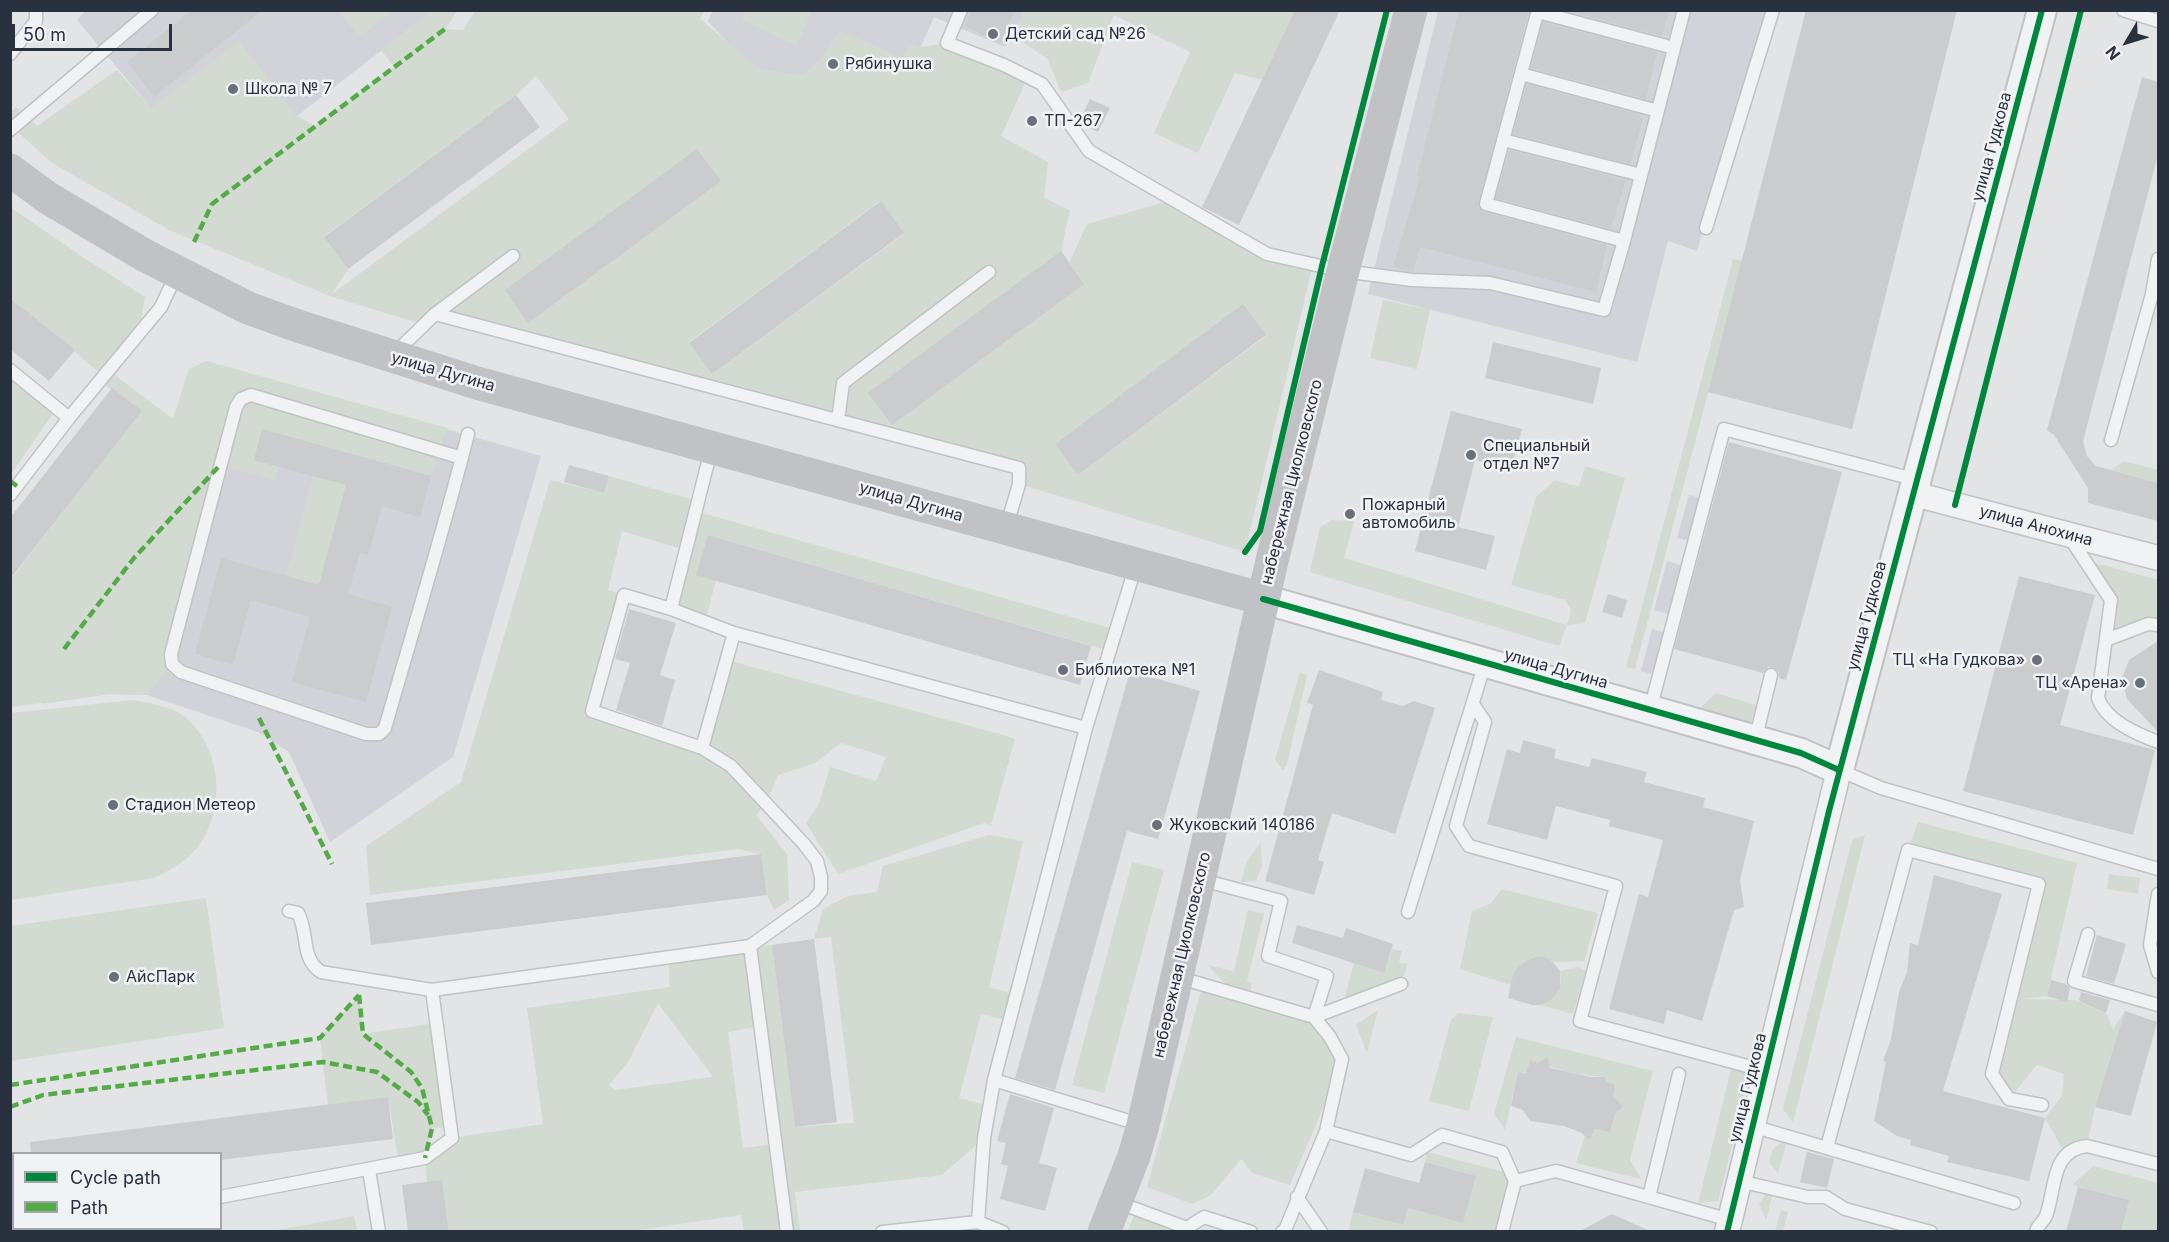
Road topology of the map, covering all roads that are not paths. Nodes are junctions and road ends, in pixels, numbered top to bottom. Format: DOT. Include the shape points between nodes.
graph roads {
  1 [pos="36,10"];
  2 [pos="153,10"];
  3 [pos="961,10"];
  4 [pos="1411,10"];
  5 [pos="1683,10"];
  6 [pos="1773,10"];
  7 [pos="2042,10"];
  8 [pos="2123,10"];
  9 [pos="1538,11"];
  10 [pos="2158,21"];
  11 [pos="1674,48"];
  12 [pos="10,54"];
  13 [pos="1521,74"];
  14 [pos="1658,111"];
  15 [pos="11,128"];
  16 [pos="1503,140"];
  17 [pos="10,170"];
  18 [pos="1641,175"];
  19 [pos="1706,228"];
  20 [pos="1624,241"];
  21 [pos="513,256"];
  22 [pos="2158,259"];
  23 [pos="1343,270"];
  24 [pos="178,272"];
  25 [pos="989,272"];
  26 [pos="435,314"];
  27 [pos="392,357"];
  28 [pos="10,370"];
  29 [pos="69,418"];
  30 [pos="838,420"];
  31 [pos="468,434"];
  32 [pos="2111,440"];
  33 [pos="711,446"];
  34 [pos="462,458"];
  35 [pos="1915,487"];
  36 [pos="10,495"];
  37 [pos="1005,529"];
  38 [pos="2067,534"];
  39 [pos="2158,558"];
  40 [pos="1136,565"];
  41 [pos="1263,599"];
  42 [pos="671,609"];
  43 [pos="2158,626"];
  44 [pos="734,633"];
  45 [pos="2106,640"];
  46 [pos="1485,663"];
  47 [pos="1771,675"];
  48 [pos="1473,704"];
  49 [pos="1650,710"];
  50 [pos="1086,728"];
  51 [pos="1755,741"];
  52 [pos="2158,742"];
  53 [pos="702,748"];
  54 [pos="1839,770"];
  55 [pos="2158,869"];
  56 [pos="1200,880"];
  57 [pos="2158,894"];
  58 [pos="289,911"];
  59 [pos="1408,912"];
  60 [pos="2088,934"];
  61 [pos="750,946"];
  62 [pos="2158,972"];
  63 [pos="1176,977"];
  64 [pos="1401,984"];
  65 [pos="432,990"];
  66 [pos="2158,1005"];
  67 [pos="1314,1017"];
  68 [pos="1766,1071"];
  69 [pos="1679,1074"];
  70 [pos="994,1080"];
  71 [pos="2042,1105"];
  72 [pos="1143,1125"];
  73 [pos="1752,1126"];
  74 [pos="1326,1131"];
  75 [pos="1827,1147"];
  76 [pos="2158,1164"];
  77 [pos="369,1170"];
  78 [pos="1515,1181"];
  79 [pos="1739,1181"];
  80 [pos="222,1197"];
  81 [pos="1297,1197"];
  82 [pos="1648,1197"];
  83 [pos="1116,1201"];
  84 [pos="2014,1203"];
  85 [pos="978,1222"];
  86 [pos="1728,1226"];
  87 [pos="1187,1230"];
  88 [pos="379,1232"];
  89 [pos="787,1232"];
  90 [pos="882,1232"];
  91 [pos="1003,1232"];
  92 [pos="1104,1232"];
  93 [pos="1251,1232"];
  94 [pos="1282,1232"];
  95 [pos="1321,1232"];
  96 [pos="1502,1232"];
  97 [pos="1930,1232"];
  98 [pos="2036,1232"];
  1 -- 12 [label="lane" via="36,21"];
  2 -- 15 [label="lane"];
  3 -- 23 [label="lane" via="947,44 1042,84 1089,151 1267,254"];
  4 -- 23 [label="main road, набережная Циолковского"];
  5 -- 11 [label="lane"];
  6 -- 19 [label="lane"];
  7 -- 35 [label="street, улица Гудкова"];
  8 -- 10 [label="lane"];
  9 -- 11 [label="lane"];
  9 -- 13 [label="lane"];
  11 -- 14 [label="lane"];
  13 -- 14 [label="lane"];
  13 -- 16 [label="lane"];
  14 -- 18 [label="lane"];
  16 -- 18 [label="lane"];
  16 -- 20 [label="lane" via="1486,204"];
  17 -- 24 [label="main road, улица Дугина" via="104,232"];
  18 -- 20 [label="lane"];
  20 -- 23 [label="lane" via="1604,310 1490,283 1412,280"];
  21 -- 26 [label="lane"];
  22 -- 32 [label="lane"];
  23 -- 41 [label="main road, набережная Циолковского"];
  24 -- 27 [label="main road, улица Дугина" via="248,308"];
  24 -- 29 [label="lane" via="161,307"];
  25 -- 30 [label="lane" via="843,383"];
  26 -- 27 [label="lane"];
  26 -- 30 [label="lane"];
  27 -- 33 [label="main road, улица Дугина"];
  28 -- 29 [label="lane"];
  29 -- 36 [label="lane"];
  30 -- 37 [label="lane" via="1019,468 1019,484"];
  31 -- 34 [label="lane"];
  33 -- 37 [label="main road, улица Дугина"];
  33 -- 42 [label="lane"];
  34 -- 34 [label="lane" via="385,728 379,734 366,734 181,672 172,664 174,643 236,407 242,399 251,395"];
  35 -- 38 [label="street, улица Анохина"];
  35 -- 49 [label="lane" via="1724,429"];
  35 -- 54 [label="street, улица Гудкова"];
  37 -- 40 [label="main road, улица Дугина"];
  38 -- 39 [label="street, улица Анохина"];
  38 -- 45 [label="lane" via="2111,600"];
  40 -- 41 [label="main road, улица Дугина"];
  40 -- 50 [label="lane"];
  41 -- 46 [label="street, улица Дугина"];
  41 -- 56 [label="main road, набережная Циолковского"];
  42 -- 44 [label="lane"];
  42 -- 53 [label="lane" via="624,595 592,711"];
  43 -- 45 [label="lane" via="2148,624"];
  44 -- 50 [label="lane"];
  44 -- 53 [label="lane"];
  45 -- 52 [label="lane" via="2098,698 2102,708 2140,735"];
  46 -- 48 [label="lane"];
  46 -- 49 [label="street, улица Дугина"];
  47 -- 51 [label="lane"];
  48 -- 59 [label="lane"];
  48 -- 68 [label="lane" via="1485,722 1456,826 1470,846 1616,886 1580,1021"];
  49 -- 51 [label="street, улица Дугина"];
  50 -- 70 [label="lane"];
  51 -- 54 [label="street, улица Дугина" via="1801,753"];
  53 -- 61 [label="lane" via="730,766 804,844 817,861 821,877 821,891 813,901"];
  54 -- 55 [label="lane" via="1881,788"];
  54 -- 68 [label="street, улица Гудкова"];
  56 -- 63 [label="main road, набережная Циолковского"];
  56 -- 67 [label="lane" via="1281,901 1268,956 1327,976"];
  57 -- 62 [label="lane" via="2150,945"];
  58 -- 65 [label="lane" via="298,913 303,922 308,958 321,972"];
  60 -- 66 [label="lane" via="2074,981"];
  61 -- 65 [label="lane"];
  61 -- 89 [label="lane"];
  63 -- 67 [label="lane"];
  63 -- 72 [label="main road, набережная Циолковского"];
  64 -- 67 [label="lane"];
  65 -- 77 [label="lane" via="452,1138 425,1158"];
  67 -- 74 [label="lane" via="1342,1059"];
  68 -- 73 [label="street, улица Гудкова"];
  69 -- 82 [label="lane"];
  70 -- 72 [label="lane"];
  70 -- 85 [label="lane" via="984,1138"];
  71 -- 75 [label="lane" via="2008,1099 1992,1074 2039,884 1908,850"];
  72 -- 83 [label="main road, набережная Циолковского"];
  73 -- 75 [label="lane"];
  73 -- 79 [label="street, улица Гудкова"];
  74 -- 78 [label="lane" via="1411,1155 1442,1134 1502,1152"];
  74 -- 81 [label="lane"];
  75 -- 84 [label="lane"];
  76 -- 98 [label="lane" via="2087,1146 2077,1147 2058,1165 2046,1216"];
  77 -- 80 [label="lane"];
  77 -- 88 [label="lane"];
  78 -- 82 [label="lane" via="1556,1171"];
  78 -- 96 [label="lane"];
  79 -- 86 [label="street, улица Гудкова"];
  79 -- 97 [label="lane" via="1808,1197 1826,1197 1845,1209"];
  81 -- 94 [label="lane"];
  81 -- 95 [label="lane"];
  82 -- 86 [label="lane"];
  83 -- 87 [label="lane"];
  83 -- 92 [label="main road, набережная Циолковского"];
  85 -- 90 [label="lane"];
  85 -- 91 [label="lane"];
  87 -- 93 [label="lane" via="1204,1217"];
}
